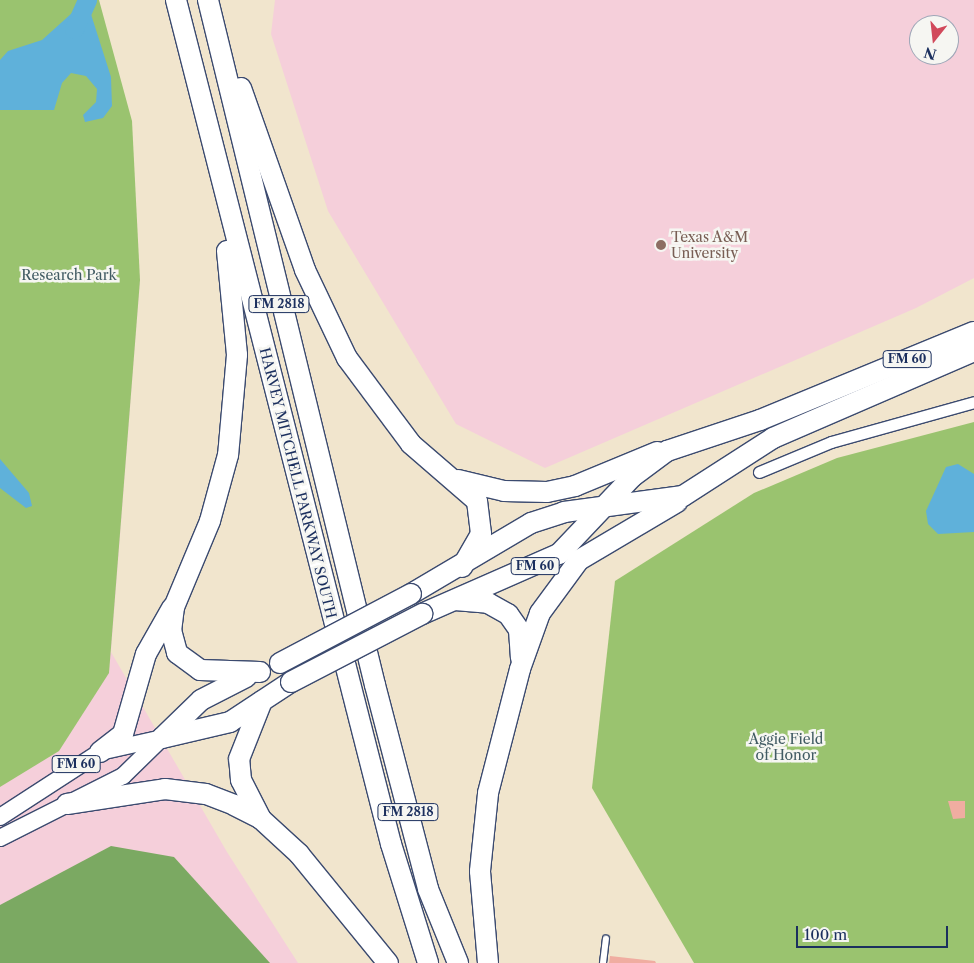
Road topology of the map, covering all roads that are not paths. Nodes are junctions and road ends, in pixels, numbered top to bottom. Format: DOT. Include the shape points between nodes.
graph roads {
  1 [pos="176,0"];
  2 [pos="208,0"];
  3 [pos="212,0"];
  4 [pos="196,85"];
  5 [pos="974,332"];
  6 [pos="974,351"];
  7 [pos="974,363"];
  8 [pos="974,402"];
  9 [pos="825,415"];
  10 [pos="682,444"];
  11 [pos="759,472"];
  12 [pos="456,479"];
  13 [pos="683,496"];
  14 [pos="603,508"];
  15 [pos="462,566"];
  16 [pos="452,600"];
  17 [pos="174,607"];
  18 [pos="520,670"];
  19 [pos="260,672"];
  20 [pos="262,701"];
  21 [pos="162,738"];
  22 [pos="100,752"];
  23 [pos="67,804"];
  24 [pos="0,817"];
  25 [pos="262,819"];
  26 [pos="0,838"];
  27 [pos="606,939"];
  28 [pos="388,963"];
  29 [pos="428,963"];
  30 [pos="458,963"];
  31 [pos="488,963"];
  32 [pos="602,963"];
  1 -- 4 [label="highway, HARVEY MITCHELL PARKWAY SOUTH / FM 2818"];
  2 -- 30 [label="highway, HARVEY MITCHELL PARKWAY SOUTH / FM 2818" via="377,694 428,889"];
  3 -- 12 [label="highway" via="304,270 325,317 389,419 427,459"];
  4 -- 17 [label="highway" via="229,260 237,365 221,488"];
  4 -- 29 [label="highway, HARVEY MITCHELL PARKWAY SOUTH / FM 2818" via="391,844"];
  5 -- 10 [label="highway, FM 60" via="760,420"];
  6 -- 9 [label="highway, FM 60"];
  7 -- 9 [label="highway" via="844,413"];
  8 -- 11 [label="street" via="831,442"];
  9 -- 13 [label="highway, FM 60" via="773,438"];
  10 -- 12 [label="highway" via="632,459 562,490 504,491"];
  10 -- 14 [label="highway, FM 60" via="653,459"];
  12 -- 15 [label="highway" via="477,501 483,524"];
  13 -- 14 [label="highway, FM 60"];
  13 -- 18 [label="highway" via="594,548 564,575 543,608"];
  14 -- 15 [label="highway, FM 60" via="564,512 531,523"];
  14 -- 16 [label="highway, FM 60" via="559,554"];
  15 -- 19 [label="highway, FM 60, bridge"];
  16 -- 18 [label="highway" via="488,603 508,614 521,639"];
  16 -- 20 [label="highway, FM 60, bridge" via="291,682"];
  17 -- 19 [label="highway" via="173,642 183,661 209,673"];
  17 -- 22 [label="highway" via="146,654 123,734"];
  18 -- 31 [label="highway" via="483,828 481,906"];
  19 -- 21 [label="highway, FM 60" via="200,700"];
  20 -- 21 [label="highway, FM 60" via="217,727"];
  20 -- 25 [label="highway" via="239,759 241,780"];
  21 -- 22 [label="main road, FM 60"];
  21 -- 23 [label="main road, FM 60" via="123,776"];
  22 -- 24 [label="main road, FM 60"];
  23 -- 25 [label="highway" via="165,789 206,794"];
  23 -- 26 [label="main road, FM 60"];
  25 -- 28 [label="highway" via="330,888"];
  27 -- 32 [label="lane"];
}
